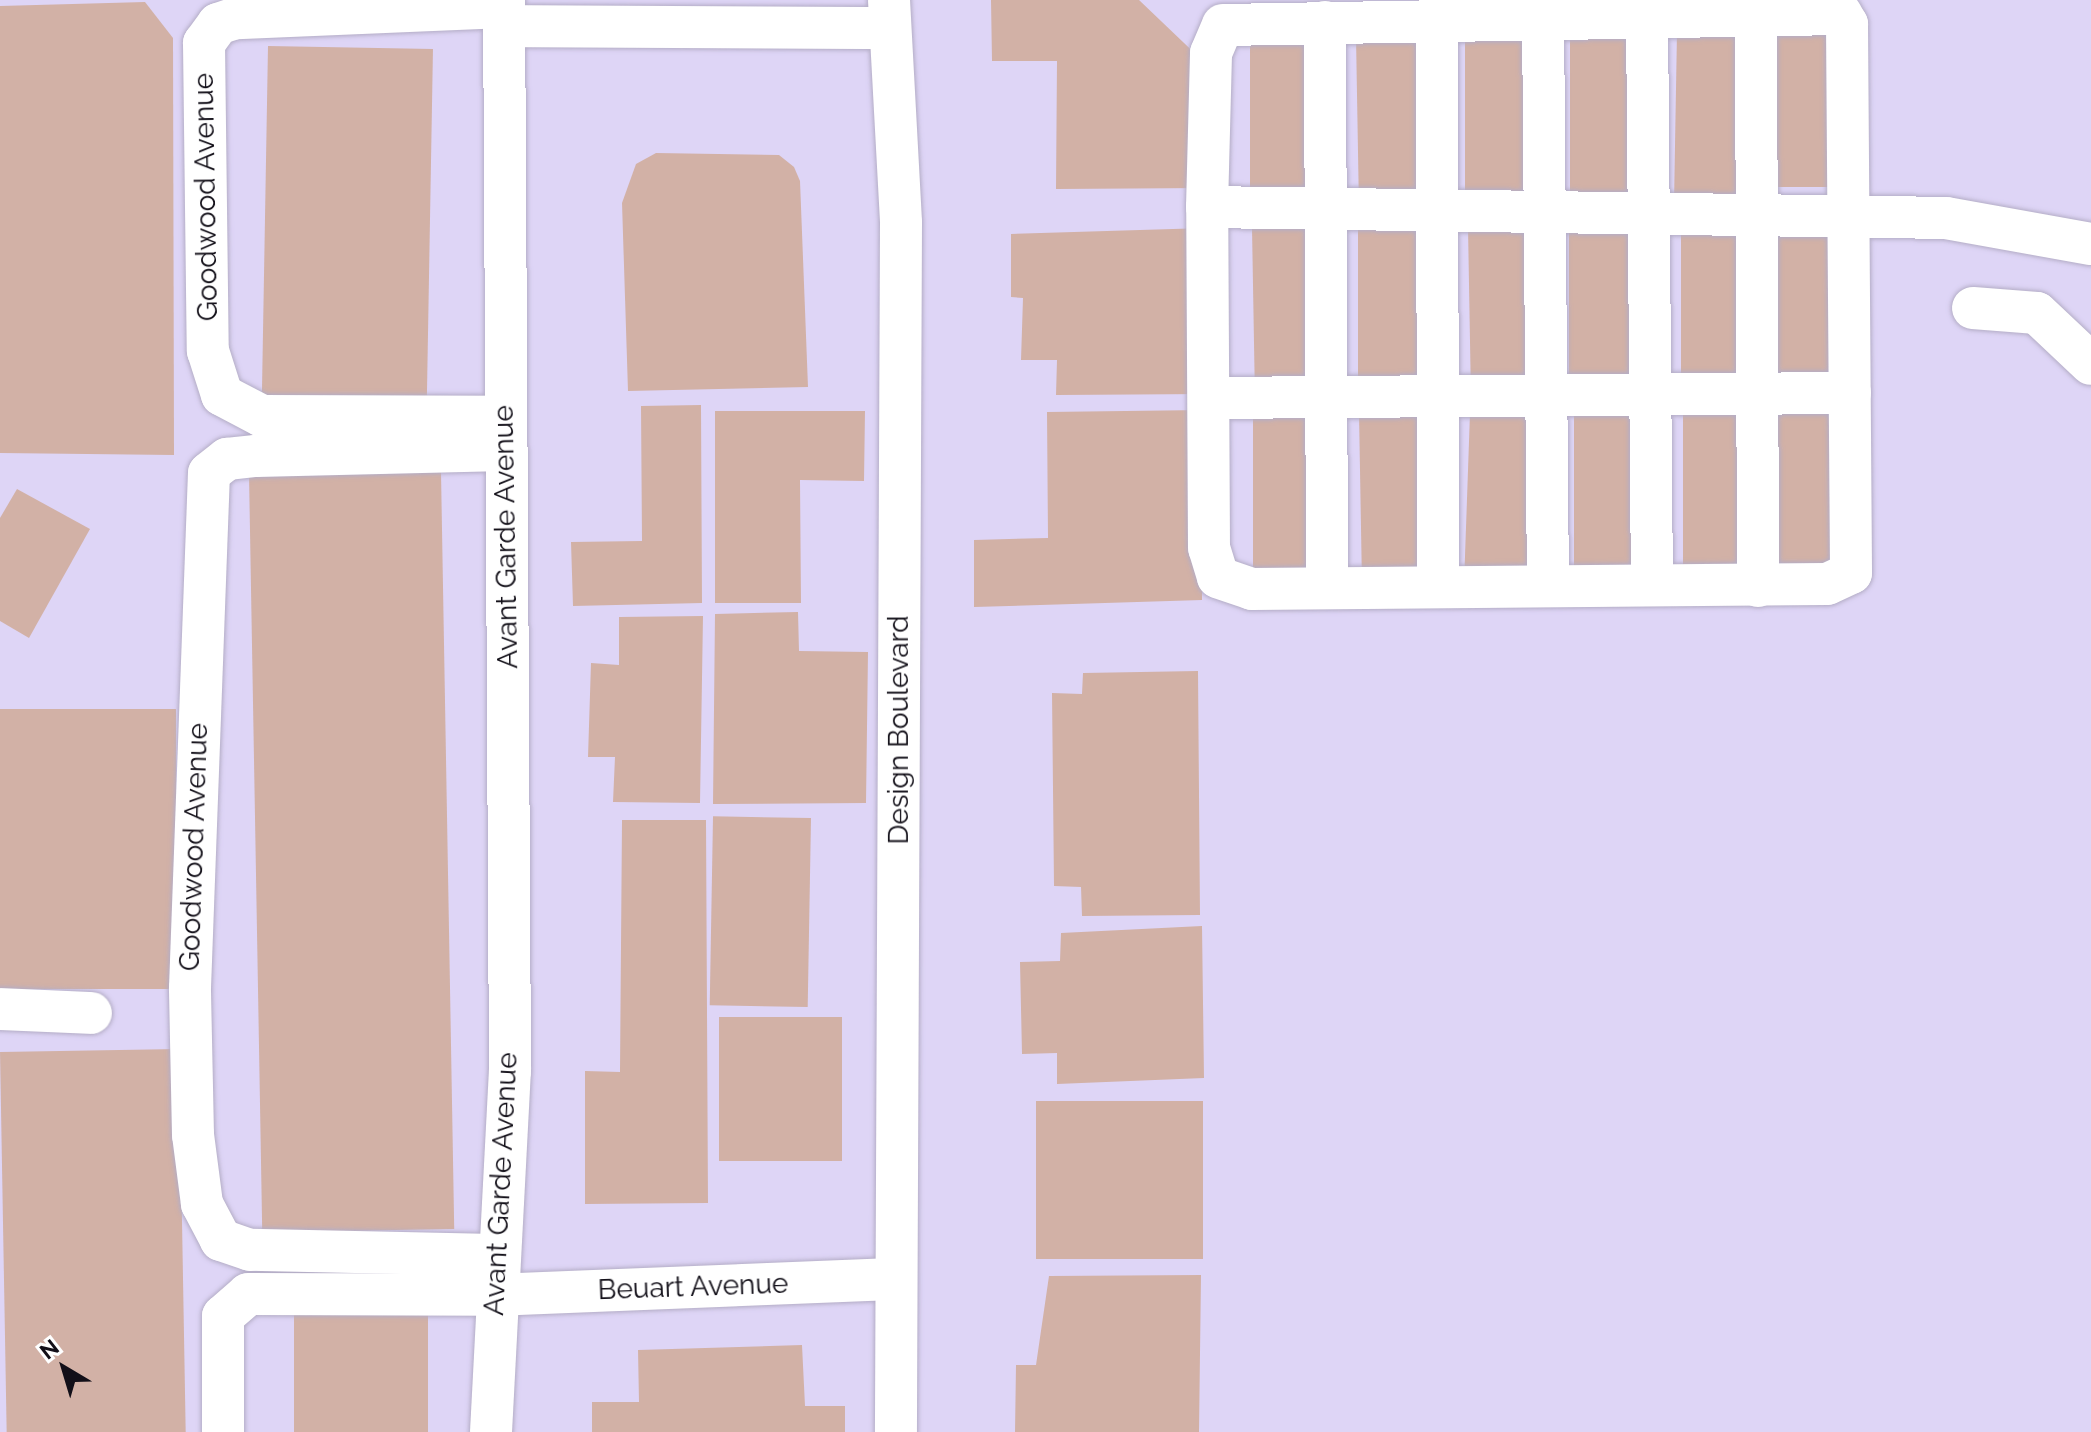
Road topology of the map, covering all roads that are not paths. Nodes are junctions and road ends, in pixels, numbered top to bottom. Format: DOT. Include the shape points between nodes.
graph roads {
  1 [pos="504,11"];
  2 [pos="889,14"];
  3 [pos="1756,14"];
  4 [pos="1647,16"];
  5 [pos="1543,17"];
  6 [pos="1437,19"];
  7 [pos="1325,22"];
  8 [pos="1207,207"];
  9 [pos="1325,208"];
  10 [pos="1439,208"];
  11 [pos="1545,211"];
  12 [pos="1650,211"];
  13 [pos="1756,212"];
  14 [pos="1845,216"];
  15 [pos="2091,244"];
  16 [pos="1973,308"];
  17 [pos="2091,364"];
  18 [pos="1850,393"];
  19 [pos="1546,395"];
  20 [pos="1652,395"];
  21 [pos="1757,395"];
  22 [pos="1437,397"];
  23 [pos="1210,398"];
  24 [pos="1326,398"];
  25 [pos="505,433"];
  26 [pos="1438,585"];
  27 [pos="1548,585"];
  28 [pos="1652,585"];
  29 [pos="1758,586"];
  30 [pos="1327,587"];
  31 [pos="0,1009"];
  32 [pos="91,1013"];
  33 [pos="494,1275"];
  34 [pos="893,1279"];
  35 [pos="223,1432"];
  36 [pos="491,1432"];
  37 [pos="896,1432"];
  1 -- 2 [label="street"];
  1 -- 25 [label="street, Avant Garde Avenue"];
  1 -- 25 [label="street, Goodwood Avenue" via="236,18 218,24 204,43 208,351 222,395 262,416"];
  2 -- 34 [label="street, Design Boulevard" via="901,223"];
  3 -- 4 [label="street"];
  3 -- 13 [label="street"];
  3 -- 14 [label="street" via="1830,12 1847,24"];
  4 -- 5 [label="street"];
  4 -- 12 [label="street"];
  5 -- 6 [label="street"];
  5 -- 11 [label="street"];
  6 -- 7 [label="street"];
  6 -- 10 [label="street"];
  7 -- 8 [label="street" via="1223,25 1214,34"];
  7 -- 9 [label="street"];
  8 -- 9 [label="street"];
  8 -- 23 [label="street"];
  9 -- 10 [label="street"];
  9 -- 24 [label="street"];
  10 -- 11 [label="street"];
  10 -- 22 [label="street"];
  11 -- 12 [label="street"];
  11 -- 19 [label="street"];
  12 -- 13 [label="street"];
  12 -- 20 [label="street"];
  13 -- 14 [label="street"];
  13 -- 21 [label="street"];
  14 -- 15 [label="street" via="1946,218"];
  14 -- 18 [label="street"];
  16 -- 17 [label="street" via="2037,313"];
  18 -- 21 [label="street"];
  18 -- 29 [label="street" via="1851,573 1827,584"];
  19 -- 20 [label="street"];
  19 -- 22 [label="street"];
  19 -- 27 [label="street"];
  20 -- 21 [label="street"];
  20 -- 28 [label="street"];
  21 -- 29 [label="street"];
  22 -- 24 [label="street"];
  22 -- 26 [label="street"];
  23 -- 24 [label="street"];
  23 -- 30 [label="street" via="1209,548 1218,577 1252,589"];
  24 -- 30 [label="street"];
  25 -- 33 [label="street, Avant Garde Avenue" via="510,1071"];
  25 -- 33 [label="street, Goodwood Avenue" via="227,459 209,473 190,988 193,1135 202,1204 221,1240 250,1250"];
  26 -- 27 [label="street"];
  26 -- 30 [label="street"];
  27 -- 28 [label="street"];
  28 -- 29 [label="street"];
  31 -- 32 [label="street"];
  33 -- 34 [label="street, Beuart Avenue"];
  33 -- 35 [label="street" via="268,1292 238,1299 223,1316"];
  33 -- 36 [label="street, Avant Garde Avenue"];
  34 -- 37 [label="street, Design Boulevard"];
}
